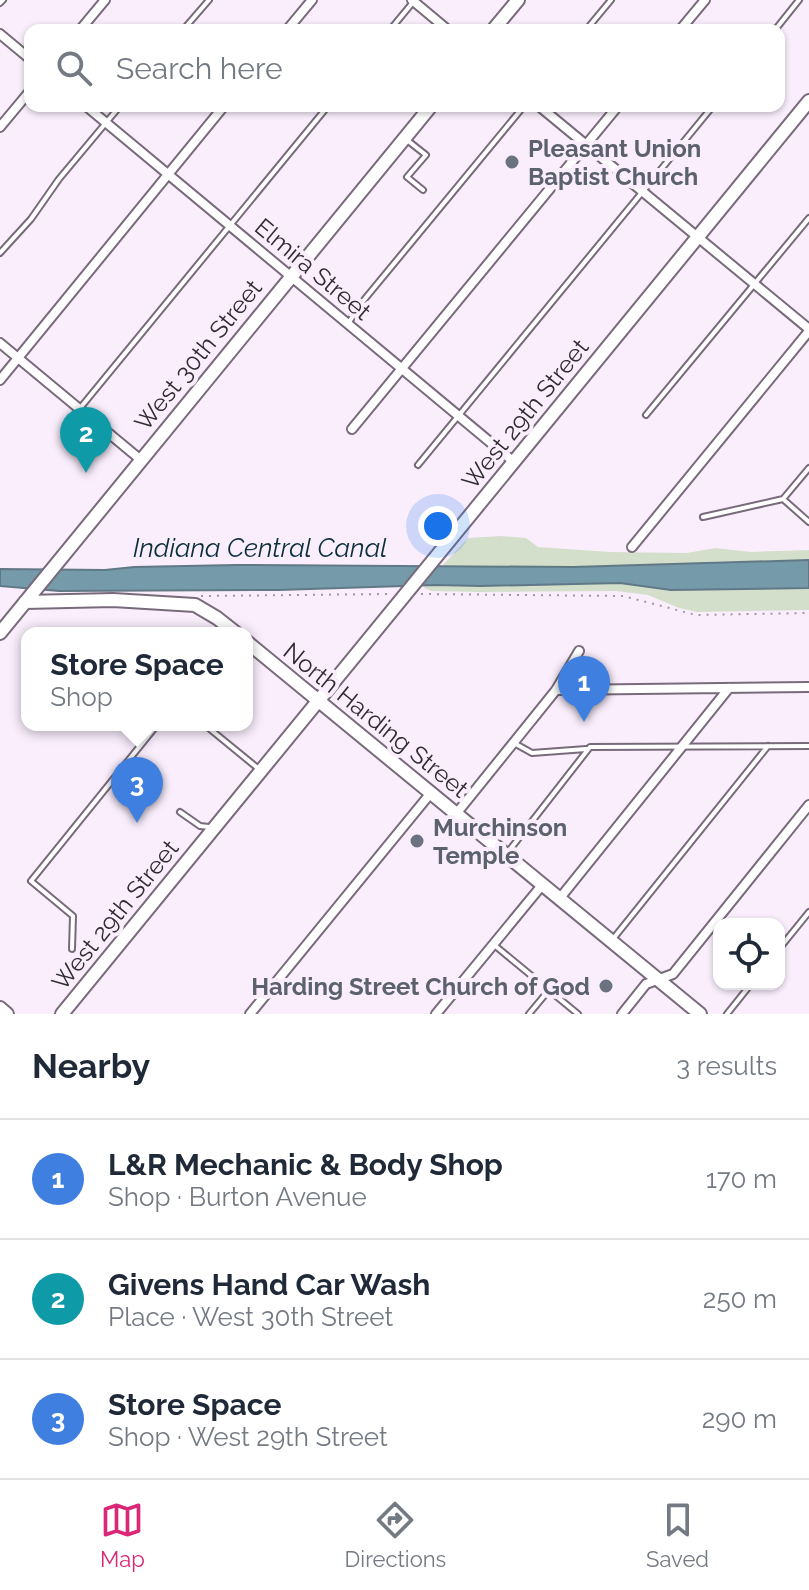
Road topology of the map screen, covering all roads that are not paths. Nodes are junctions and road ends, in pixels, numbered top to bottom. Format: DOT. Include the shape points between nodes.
graph roads {
  1 [pos="105,0"];
  2 [pos="209,0"];
  3 [pos="312,0"];
  4 [pos="518,0"];
  5 [pos="611,0"];
  6 [pos="705,0"];
  7 [pos="799,0"];
  8 [pos="414,1"];
  9 [pos="85,24"];
  10 [pos="188,24"];
  11 [pos="292,24"];
  12 [pos="395,24"];
  13 [pos="441,24"];
  14 [pos="498,24"];
  15 [pos="591,24"];
  16 [pos="685,24"];
  17 [pos="780,24"];
  18 [pos="0,34"];
  19 [pos="24,54"];
  20 [pos="24,98"];
  21 [pos="809,101"];
  22 [pos="94,112"];
  23 [pos="115,112"];
  24 [pos="219,112"];
  25 [pos="323,112"];
  26 [pos="426,112"];
  27 [pos="519,112"];
  28 [pos="546,112"];
  29 [pos="613,112"];
  30 [pos="708,112"];
  31 [pos="106,122"];
  32 [pos="0,127"];
  33 [pos="405,138"];
  34 [pos="586,145"];
  35 [pos="168,174"];
  36 [pos="423,190"];
  37 [pos="643,192"];
  38 [pos="809,218"];
  39 [pos="231,226"];
  40 [pos="698,237"];
  41 [pos="0,253"];
  42 [pos="291,277"];
  43 [pos="755,284"];
  44 [pos="348,324"];
  45 [pos="809,330"];
  46 [pos="0,343"];
  47 [pos="18,358"];
  48 [pos="402,369"];
  49 [pos="0,380"];
  50 [pos="79,409"];
  51 [pos="646,415"];
  52 [pos="458,416"];
  53 [pos="352,429"];
  54 [pos="141,460"];
  55 [pos="514,462"];
  56 [pos="418,465"];
  57 [pos="809,468"];
  58 [pos="783,499"];
  59 [pos="703,517"];
  60 [pos="809,522"];
  61 [pos="632,547"];
  62 [pos="28,599"];
  63 [pos="226,627"];
  64 [pos="0,633"];
  65 [pos="253,647"];
  66 [pos="579,651"];
  67 [pos="809,687"];
  68 [pos="729,688"];
  69 [pos="556,690"];
  70 [pos="318,703"];
  71 [pos="152,731"];
  72 [pos="212,731"];
  73 [pos="513,743"];
  74 [pos="768,746"];
  75 [pos="809,746"];
  76 [pos="682,747"];
  77 [pos="589,748"];
  78 [pos="261,772"];
  79 [pos="430,794"];
  80 [pos="809,805"];
  81 [pos="180,812"];
  82 [pos="456,814"];
  83 [pos="217,826"];
  84 [pos="506,854"];
  85 [pos="543,884"];
  86 [pos="560,898"];
  87 [pos="809,912"];
  88 [pos="612,941"];
  89 [pos="785,942"];
  90 [pos="493,944"];
  91 [pos="72,949"];
  92 [pos="659,980"];
  93 [pos="549,990"];
  94 [pos="746,990"];
  95 [pos="0,1008"];
  96 [pos="698,1013"];
  97 [pos="7,1014"];
  98 [pos="62,1014"];
  99 [pos="250,1014"];
  100 [pos="436,1014"];
  101 [pos="529,1014"];
  102 [pos="578,1014"];
  103 [pos="622,1014"];
  104 [pos="727,1014"];
  1 -- 9 [label="street"];
  2 -- 10 [label="lane"];
  3 -- 11 [label="street"];
  4 -- 14 [label="main road"];
  5 -- 15 [label="lane"];
  6 -- 16 [label="street"];
  7 -- 17 [label="lane"];
  8 -- 12 [label="lane"];
  8 -- 13 [label="street"];
  18 -- 19 [label="street"];
  20 -- 32 [label="street"];
  21 -- 40 [label="main road, West 29th Street"];
  22 -- 31 [label="street, Elmira Street"];
  23 -- 31 [label="lane"];
  24 -- 35 [label="street"];
  25 -- 39 [label="lane"];
  26 -- 33 [label="main road, West 30th Street"];
  27 -- 44 [label="lane"];
  28 -- 34 [label="street"];
  29 -- 34 [label="street"];
  30 -- 37 [label="lane"];
  31 -- 35 [label="street, Elmira Street"];
  31 -- 41 [label="lane"];
  33 -- 36 [label="lane" via="426,155 407,177"];
  33 -- 42 [label="main road, West 30th Street"];
  34 -- 37 [label="street"];
  34 -- 48 [label="street"];
  35 -- 39 [label="street, Elmira Street"];
  35 -- 47 [label="street"];
  37 -- 40 [label="street"];
  37 -- 52 [label="lane"];
  38 -- 43 [label="lane"];
  39 -- 42 [label="street, Elmira Street"];
  39 -- 50 [label="lane"];
  40 -- 43 [label="street"];
  40 -- 55 [label="main road, West 29th Street"];
  42 -- 44 [label="street, Elmira Street"];
  42 -- 54 [label="main road, West 30th Street"];
  43 -- 45 [label="street"];
  43 -- 51 [label="lane"];
  44 -- 48 [label="street, Elmira Street"];
  45 -- 61 [label="street"];
  46 -- 47 [label="street"];
  47 -- 49 [label="street"];
  47 -- 50 [label="street"];
  48 -- 52 [label="street, Elmira Street"];
  48 -- 53 [label="street"];
  50 -- 54 [label="street"];
  52 -- 55 [label="street, Elmira Street"];
  52 -- 56 [label="lane"];
  54 -- 62 [label="main road, West 30th Street"];
  55 -- 70 [label="main road, West 29th Street"];
  57 -- 58 [label="lane"];
  58 -- 59 [label="lane"];
  58 -- 60 [label="lane"];
  62 -- 63 [label="main road" via="195,605"];
  62 -- 64 [label="main road, West 30th Street"];
  65 -- 70 [label="main road, North Harding Street"];
  66 -- 69 [label="street"];
  67 -- 68 [label="street"];
  68 -- 69 [label="street"];
  68 -- 76 [label="street"];
  69 -- 73 [label="street"];
  70 -- 78 [label="main road, West 29th Street"];
  70 -- 79 [label="main road, North Harding Street"];
  71 -- 91 [label="lane" via="31,881 73,916"];
  72 -- 78 [label="lane"];
  73 -- 77 [label="lane" via="532,753"];
  73 -- 82 [label="street"];
  74 -- 75 [label="lane"];
  74 -- 76 [label="lane"];
  74 -- 88 [label="lane"];
  76 -- 77 [label="lane"];
  76 -- 86 [label="street"];
  77 -- 84 [label="lane"];
  78 -- 83 [label="main road, West 29th Street"];
  79 -- 82 [label="main road, North Harding Street"];
  79 -- 99 [label="street"];
  80 -- 92 [label="street" via="673,974"];
  81 -- 83 [label="lane" via="200,826"];
  82 -- 84 [label="main road, North Harding Street"];
  83 -- 98 [label="main road, West 29th Street"];
  84 -- 85 [label="main road, North Harding Street"];
  85 -- 86 [label="main road, North Harding Street"];
  85 -- 90 [label="street"];
  86 -- 88 [label="main road, North Harding Street"];
  87 -- 89 [label="lane"];
  88 -- 92 [label="main road, North Harding Street"];
  90 -- 93 [label="lane"];
  90 -- 100 [label="street"];
  92 -- 96 [label="main road, North Harding Street"];
  92 -- 103 [label="street" via="646,984"];
  93 -- 101 [label="lane"];
  93 -- 102 [label="lane"];
  94 -- 104 [label="lane"];
  95 -- 97 [label="main road"];
}
